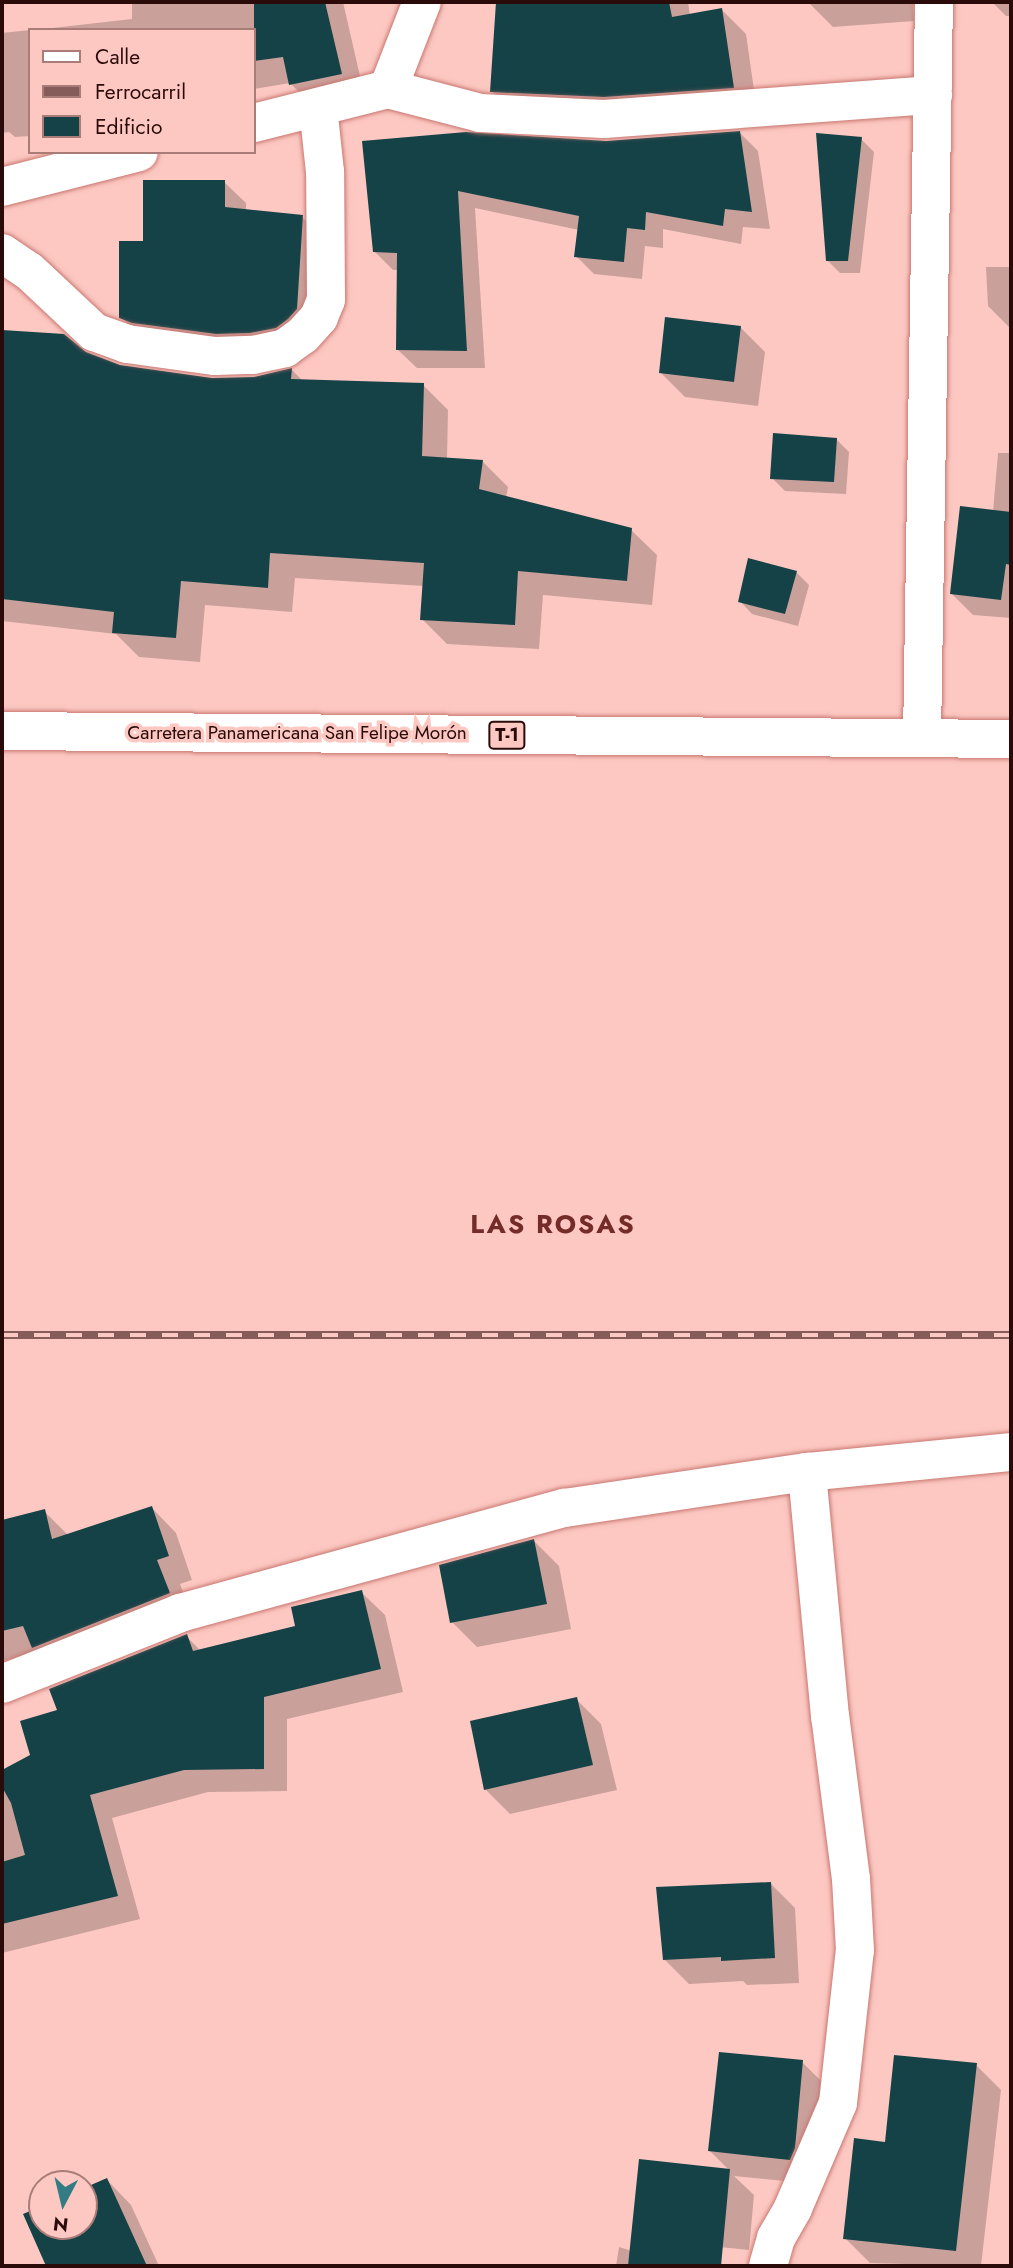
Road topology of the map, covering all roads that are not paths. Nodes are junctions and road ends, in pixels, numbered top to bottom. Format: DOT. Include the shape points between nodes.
graph roads {
  1 [pos="422,2"];
  2 [pos="934,2"];
  3 [pos="388,89"];
  4 [pos="933,95"];
  5 [pos="318,107"];
  6 [pos="256,122"];
  7 [pos="131,154"];
  8 [pos="2,187"];
  9 [pos="2,253"];
  10 [pos="2,731"];
  11 [pos="922,738"];
  12 [pos="1011,739"];
  13 [pos="1011,1452"];
  14 [pos="807,1472"];
  15 [pos="2,1684"];
  16 [pos="768,2266"];
  1 -- 3 [label="street"];
  2 -- 4 [label="street"];
  3 -- 4 [label="street" via="480,113 604,119"];
  3 -- 5 [label="street"];
  4 -- 11 [label="street"];
  5 -- 6 [label="street"];
  5 -- 9 [label="street" via="325,172 326,300 319,317 285,348 215,356 127,344 94,332 29,271"];
  7 -- 8 [label="street"];
  10 -- 11 [label="street, Carretera Panamericana San Felipe Morón / T-1"];
  11 -- 12 [label="street, Carretera Panamericana San Felipe Morón / T-1"];
  13 -- 14 [label="street"];
  14 -- 15 [label="street" via="565,1508 180,1613"];
  14 -- 16 [label="street" via="855,1950 838,2103 776,2238"];
}
